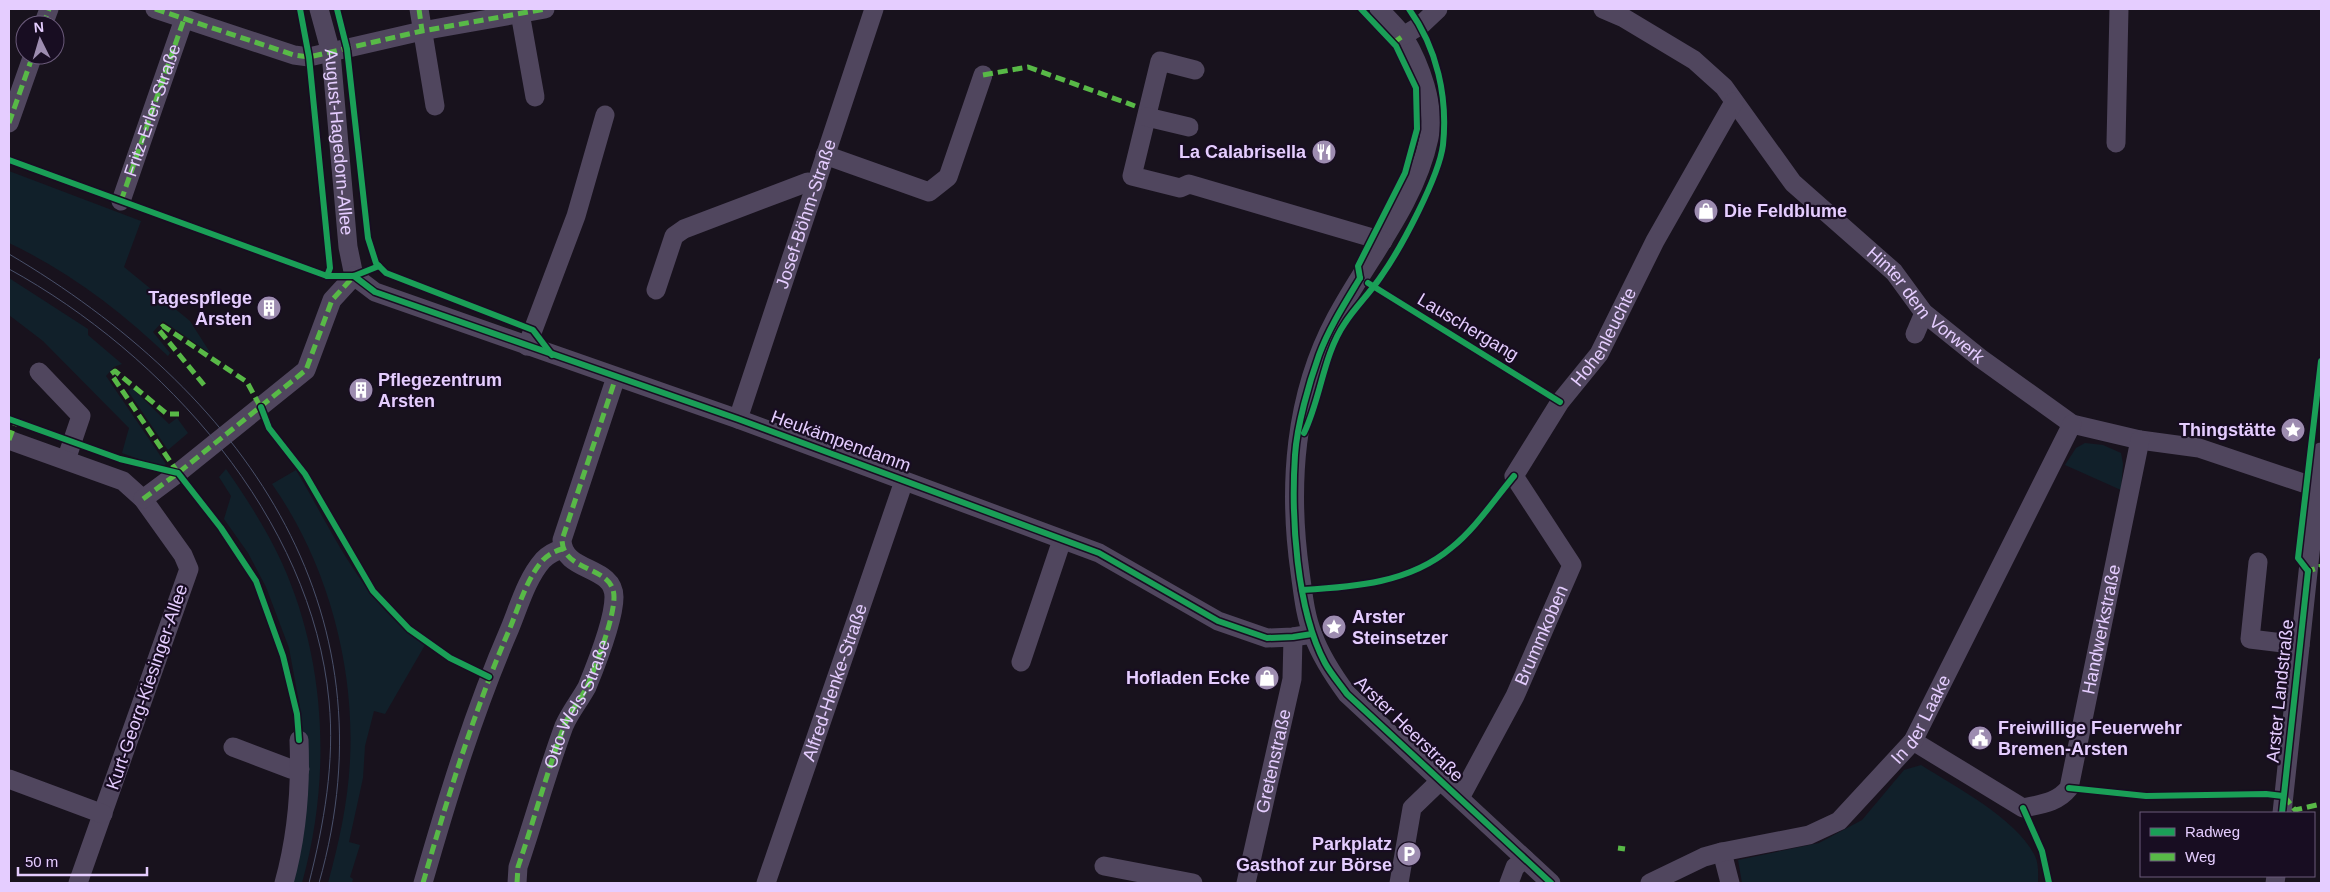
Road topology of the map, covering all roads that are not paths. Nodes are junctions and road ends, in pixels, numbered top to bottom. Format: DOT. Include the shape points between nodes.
graph roads {
  1 [pos="154,9"];
  2 [pos="319,9"];
  3 [pos="419,9"];
  4 [pos="546,9"];
  5 [pos="874,9"];
  6 [pos="1379,9"];
  7 [pos="1438,9"];
  8 [pos="1604,9"];
  9 [pos="2119,9"];
  10 [pos="514,12"];
  11 [pos="184,19"];
  12 [pos="422,31"];
  13 [pos="1403,36"];
  14 [pos="331,53"];
  15 [pos="29,65"];
  16 [pos="1195,70"];
  17 [pos="983,75"];
  18 [pos="535,97"];
  19 [pos="1734,102"];
  20 [pos="436,106"];
  21 [pos="605,115"];
  22 [pos="1147,117"];
  23 [pos="9,123"];
  24 [pos="1189,127"];
  25 [pos="2116,143"];
  26 [pos="825,155"];
  27 [pos="816,185"];
  28 [pos="121,201"];
  29 [pos="1383,241"];
  30 [pos="354,276"];
  31 [pos="656,290"];
  32 [pos="1924,313"];
  33 [pos="1915,334"];
  34 [pos="527,346"];
  35 [pos="39,372"];
  36 [pos="616,377"];
  37 [pos="738,419"];
  38 [pos="2072,424"];
  39 [pos="9,440"];
  40 [pos="2140,440"];
  41 [pos="2321,452"];
  42 [pos="66,460"];
  43 [pos="1514,476"];
  44 [pos="904,481"];
  45 [pos="2319,488"];
  46 [pos="143,499"];
  47 [pos="1062,540"];
  48 [pos="562,548"];
  49 [pos="2258,562"];
  50 [pos="1312,634"];
  51 [pos="1293,637"];
  52 [pos="2300,645"];
  53 [pos="1021,662"];
  54 [pos="299,740"];
  55 [pos="1913,741"];
  56 [pos="233,747"];
  57 [pos="300,769"];
  58 [pos="9,780"];
  59 [pos="1440,781"];
  60 [pos="1460,798"];
  61 [pos="2282,812"];
  62 [pos="103,814"];
  63 [pos="1722,852"];
  64 [pos="1525,858"];
  65 [pos="1104,866"];
  66 [pos="1685,875"];
  67 [pos="78,883"];
  68 [pos="284,883"];
  69 [pos="423,883"];
  70 [pos="517,883"];
  71 [pos="766,883"];
  72 [pos="1193,883"];
  73 [pos="1246,883"];
  74 [pos="1399,883"];
  75 [pos="1509,883"];
  76 [pos="1551,883"];
  77 [pos="1650,883"];
  78 [pos="1730,883"];
  1 -- 11 [label="street"];
  2 -- 14 [label="street, August-Hagedorn-Allee"];
  3 -- 12 [label="street"];
  4 -- 10 [label="street"];
  5 -- 26 [label="street, Josef-Böhm-Straße"];
  6 -- 13 [label="street"];
  7 -- 13 [label="street"];
  8 -- 19 [label="street, Hinter dem Vorwerk" via="1694,60"];
  9 -- 25 [label="street"];
  10 -- 12 [label="street"];
  10 -- 18 [label="street"];
  11 -- 14 [label="street" via="294,54 309,57"];
  11 -- 28 [label="street, Fritz-Erler-Straße"];
  12 -- 14 [label="street"];
  12 -- 20 [label="street"];
  13 -- 29 [label="street, Arster Heerstraße" via="1426,84 1430,136 1413,186"];
  14 -- 30 [label="street, August-Hagedorn-Allee" via="348,247"];
  15 -- 23 [label="street"];
  16 -- 22 [label="street" via="1160,61"];
  17 -- 26 [label="street" via="948,177 929,192"];
  19 -- 32 [label="street, Hinter dem Vorwerk" via="1792,183 1894,272"];
  19 -- 43 [label="street, Hohenleuchte" via="1655,241 1599,354 1560,402"];
  21 -- 34 [label="street" via="576,216"];
  22 -- 24 [label="street"];
  22 -- 29 [label="street" via="1132,176 1180,188 1188,184"];
  26 -- 27 [label="street, Josef-Böhm-Straße"];
  27 -- 31 [label="street" via="808,182 684,229 674,236"];
  27 -- 37 [label="street, Josef-Böhm-Straße"];
  29 -- 50 [label="street, Arster Heerstraße" via="1335,319 1320,354 1295,453 1294,518"];
  30 -- 34 [label="street, Heukämpendamm" via="374,292"];
  30 -- 46 [label="street" via="332,300 306,370"];
  32 -- 33 [label="street"];
  32 -- 38 [label="street, Hinter dem Vorwerk"];
  34 -- 36 [label="street, Heukämpendamm"];
  35 -- 42 [label="street" via="81,416"];
  36 -- 37 [label="street, Heukämpendamm"];
  36 -- 48 [label="street"];
  37 -- 44 [label="street, Heukämpendamm"];
  38 -- 40 [label="street, Hinter dem Vorwerk"];
  38 -- 55 [label="street, In der Laake"];
  39 -- 42 [label="street, Kurt-Georg-Kiesinger-Allee"];
  40 -- 45 [label="street, Hinter dem Vorwerk" via="2199,448"];
  40 -- 55 [label="street, Handwerkstraße" via="2069,788 2062,797 2050,803 2023,808"];
  41 -- 45 [label="street, Arster Landstraße"];
  42 -- 46 [label="street, Kurt-Georg-Kiesinger-Allee" via="124,480"];
  43 -- 60 [label="street, Brummkoben" via="1572,566 1515,696"];
  44 -- 47 [label="street, Heukämpendamm"];
  44 -- 71 [label="street, Alfred-Henke-Straße"];
  45 -- 52 [label="street, Arster Landstraße"];
  46 -- 62 [label="street, Kurt-Georg-Kiesinger-Allee" via="189,569"];
  47 -- 51 [label="street, Heukämpendamm" via="1099,553 1218,622 1268,638"];
  47 -- 53 [label="street"];
  48 -- 69 [label="street" via="542,561 530,580 489,677 454,775"];
  48 -- 70 [label="street, Otto-Wels-Straße" via="577,564 606,578 614,594 612,612 586,687 565,724 518,867"];
  49 -- 52 [label="street" via="2250,639"];
  50 -- 51 [label="street, Heukämpendamm"];
  50 -- 59 [label="street, Arster Heerstraße" via="1325,663 1347,694"];
  51 -- 73 [label="street, Gretenstraße" via="1292,679"];
  52 -- 61 [label="street, Arster Landstraße"];
  54 -- 57 [label="street"];
  55 -- 63 [label="street, In der Laake" via="1840,821 1809,835"];
  56 -- 57 [label="street" via="291,769"];
  57 -- 68 [label="street" via="299,812"];
  58 -- 62 [label="street"];
  59 -- 60 [label="street, Arster Heerstraße"];
  59 -- 74 [label="street" via="1412,808"];
  60 -- 64 [label="street, Arster Heerstraße"];
  62 -- 67 [label="street, Kurt-Georg-Kiesinger-Allee"];
  63 -- 66 [label="street, In der Laake"];
  63 -- 78 [label="street"];
  64 -- 75 [label="street" via="1515,867"];
  64 -- 76 [label="street, Arster Heerstraße"];
  65 -- 72 [label="street"];
  66 -- 77 [label="street, In der Laake"];
}
